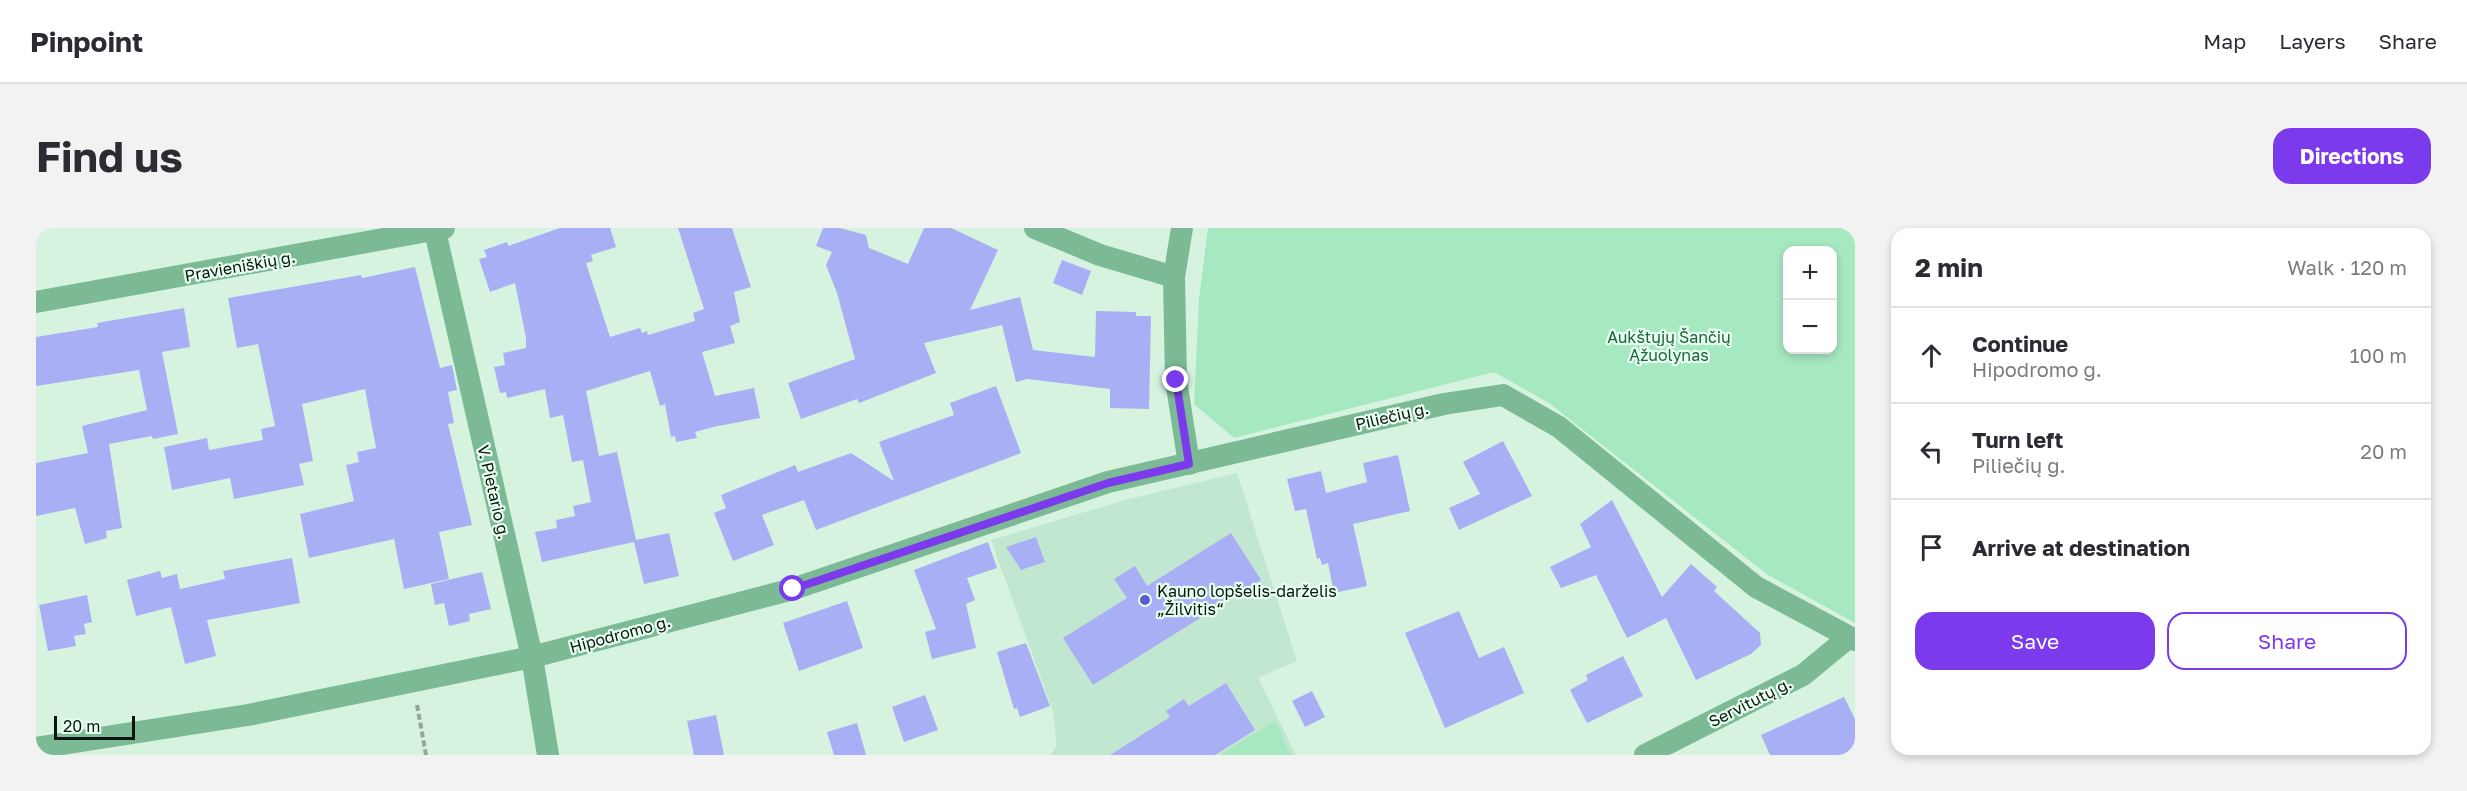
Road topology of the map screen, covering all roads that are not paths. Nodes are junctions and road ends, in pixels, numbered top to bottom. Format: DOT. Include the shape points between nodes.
graph roads {
  1 [pos="1035,228"];
  2 [pos="1182,228"];
  3 [pos="439,230"];
  4 [pos="1174,277"];
  5 [pos="36,302"];
  6 [pos="1189,464"];
  7 [pos="1851,639"];
  8 [pos="532,657"];
  9 [pos="36,748"];
  10 [pos="549,755"];
  11 [pos="1645,755"];
  1 -- 4 [label="street" via="1100,255"];
  2 -- 4 [label="street"];
  3 -- 5 [label="street, Pravieniškių g."];
  3 -- 8 [label="street, V. Pietario g."];
  4 -- 6 [label="street" via="1176,380"];
  6 -- 7 [label="street, Piliečių g." via="1444,404 1503,395 1559,427 1756,587"];
  6 -- 8 [label="street, Hipodromo g." via="1108,483 793,589"];
  7 -- 11 [label="street, Servitutų g." via="1803,675"];
  8 -- 9 [label="street, Hipodromo g." via="239,716"];
  8 -- 10 [label="street, V. Pietario g."];
}
